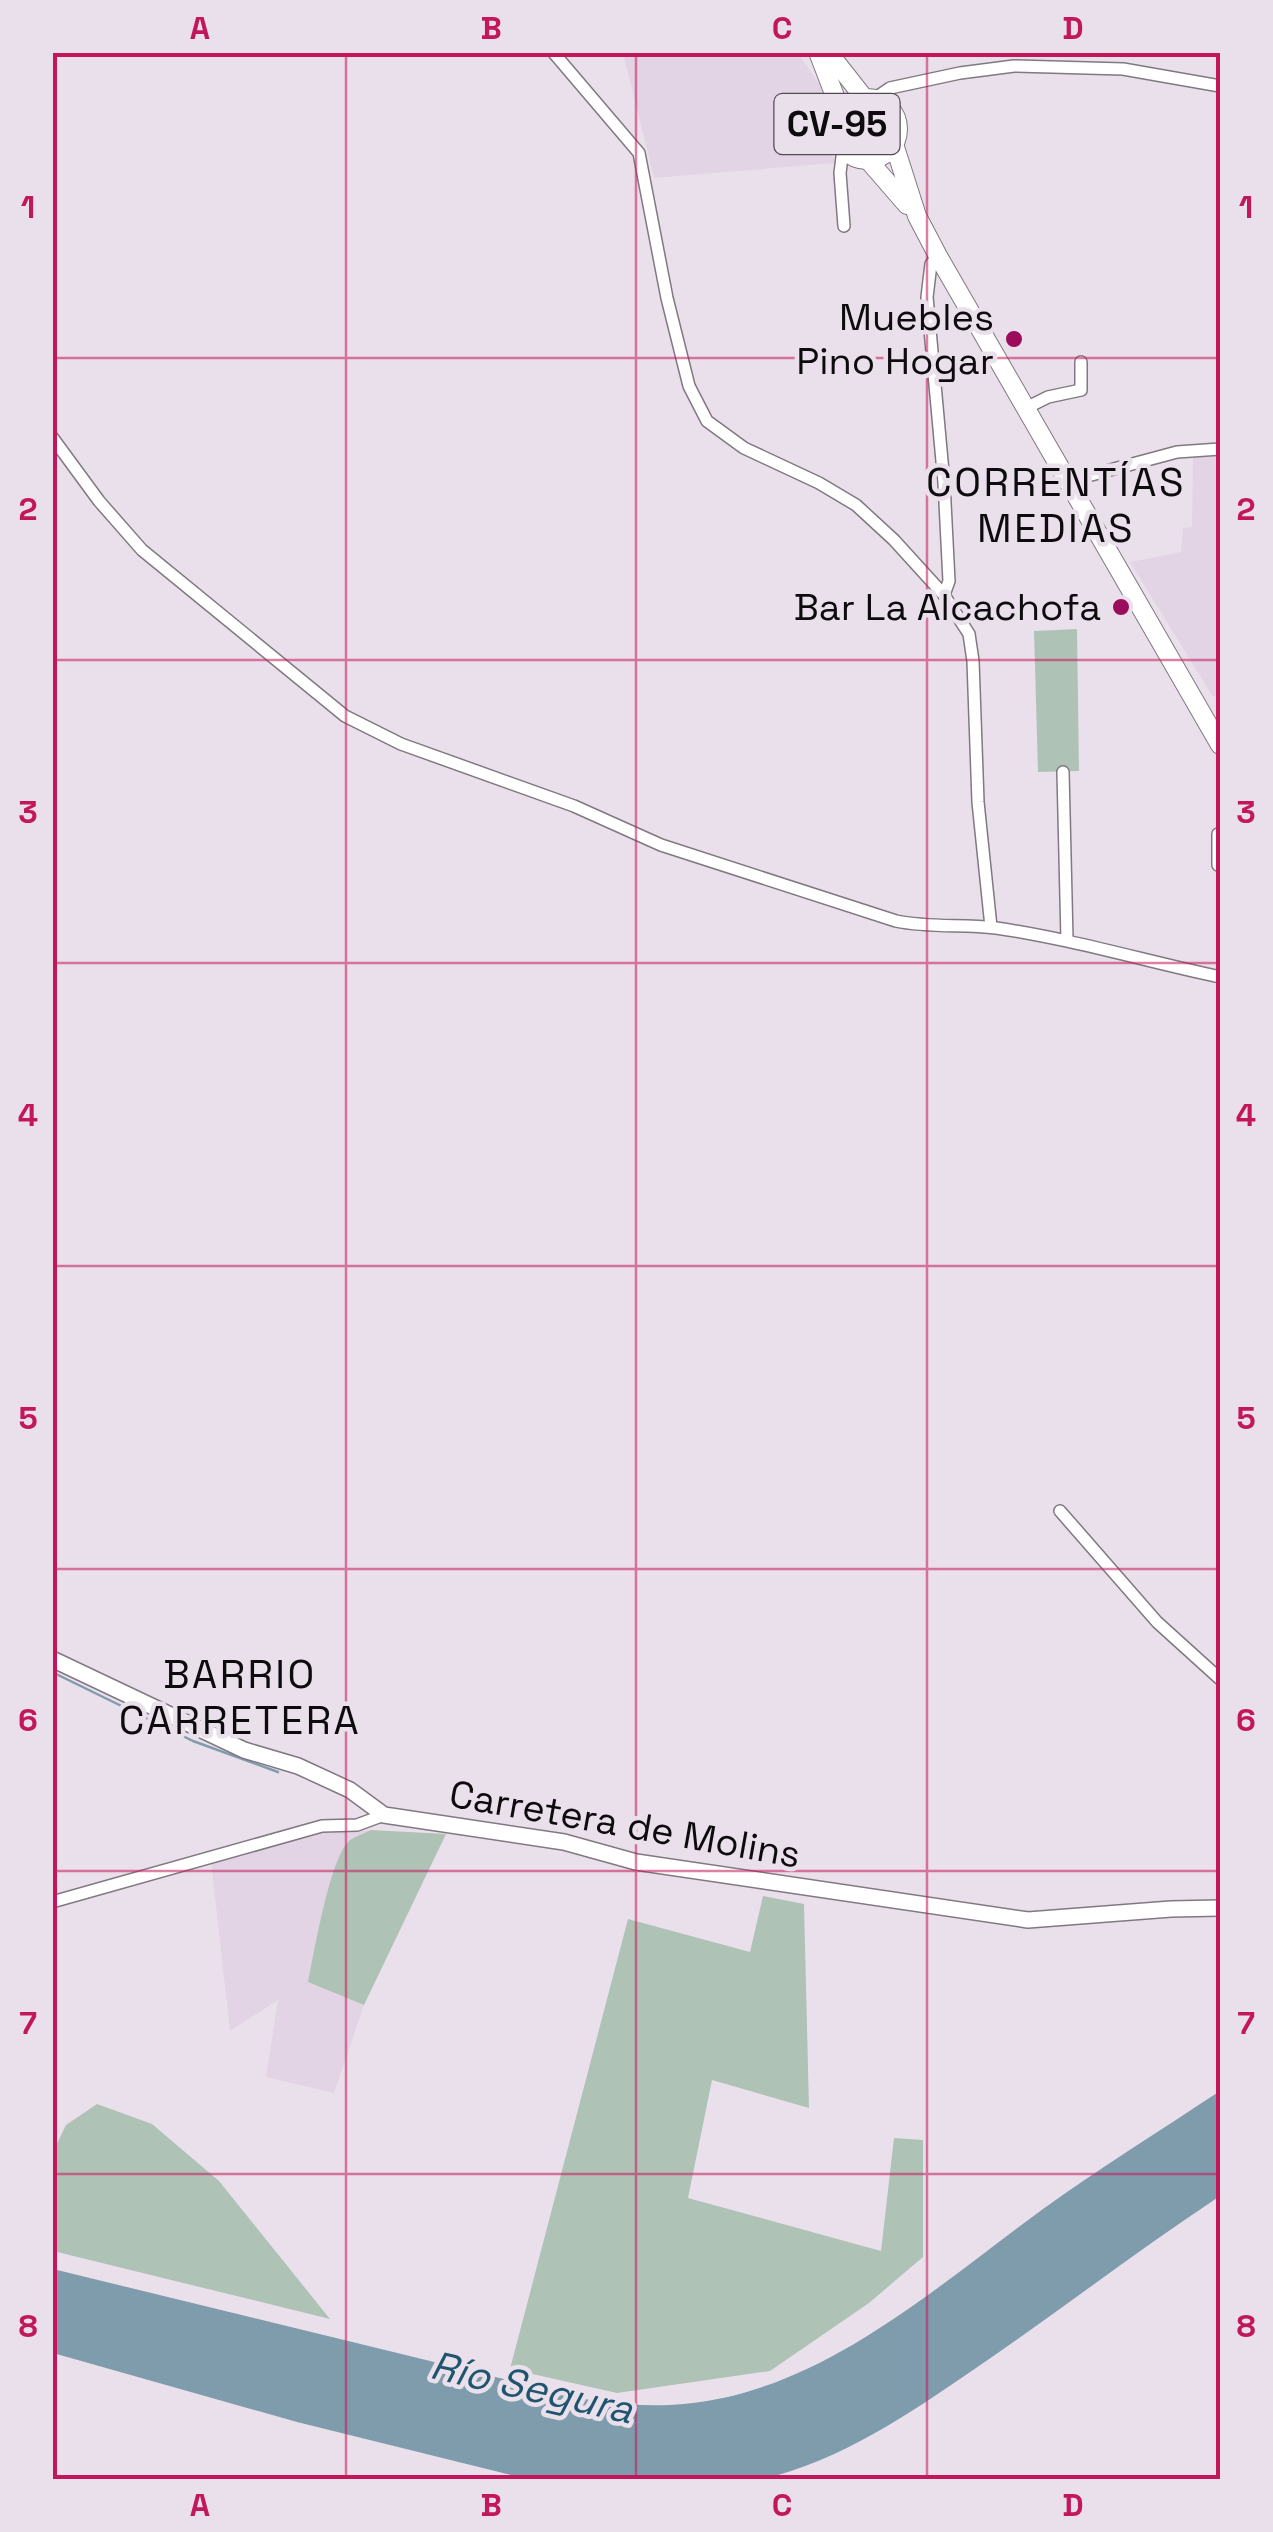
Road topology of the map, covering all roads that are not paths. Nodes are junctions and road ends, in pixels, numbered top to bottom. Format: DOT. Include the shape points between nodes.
graph roads {
  1 [pos="553,52"];
  2 [pos="818,52"];
  3 [pos="828,52"];
  4 [pos="1220,86"];
  5 [pos="879,98"];
  6 [pos="842,112"];
  7 [pos="894,144"];
  8 [pos="843,148"];
  9 [pos="868,160"];
  10 [pos="916,216"];
  11 [pos="844,226"];
  12 [pos="938,256"];
  13 [pos="1081,362"];
  14 [pos="1028,407"];
  15 [pos="52,437"];
  16 [pos="1220,449"];
  17 [pos="1068,481"];
  18 [pos="944,595"];
  19 [pos="1220,744"];
  20 [pos="1063,772"];
  21 [pos="1220,834"];
  22 [pos="1218,865"];
  23 [pos="990,928"];
  24 [pos="1067,940"];
  25 [pos="1220,977"];
  26 [pos="1060,1511"];
  27 [pos="52,1659"];
  28 [pos="1220,1678"];
  29 [pos="384,1815"];
  30 [pos="52,1902"];
  31 [pos="1220,1908"];
  1 -- 18 [label="street" via="638,153 689,386 707,421 744,448 856,505"];
  2 -- 6 [label="main road, CV-95"];
  3 -- 5 [label="main road, CV-95"];
  4 -- 5 [label="street" via="1123,68 1014,66 960,73"];
  5 -- 6 [label="main road, CV-95"];
  5 -- 7 [label="main road, CV-95" via="898,125"];
  6 -- 8 [label="main road, CV-95" via="836,130"];
  7 -- 9 [label="main road, CV-95"];
  7 -- 10 [label="main road, CV-95"];
  8 -- 9 [label="main road, CV-95"];
  8 -- 11 [label="street"];
  9 -- 10 [label="main road, CV-95"];
  10 -- 12 [label="main road, CV-95"];
  12 -- 14 [label="main road, CV-95"];
  12 -- 18 [label="street" via="927,297 944,483"];
  13 -- 14 [label="street" via="1082,390"];
  14 -- 17 [label="main road, CV-95"];
  15 -- 23 [label="street" via="142,550 345,716 401,744 765,881 920,926"];
  16 -- 17 [label="street" via="1177,452"];
  17 -- 19 [label="main road, CV-95"];
  18 -- 23 [label="street" via="969,634 973,661"];
  20 -- 24 [label="street"];
  21 -- 22 [label="street"];
  23 -- 24 [label="street"];
  24 -- 25 [label="street"];
  26 -- 28 [label="street" via="1157,1622"];
  27 -- 29 [label="street, Carretera de Molins" via="230,1744 350,1790"];
  29 -- 30 [label="street" via="357,1826 322,1826"];
  29 -- 31 [label="street, Carretera de Molins" via="564,1842 636,1862 1028,1920"];
}
